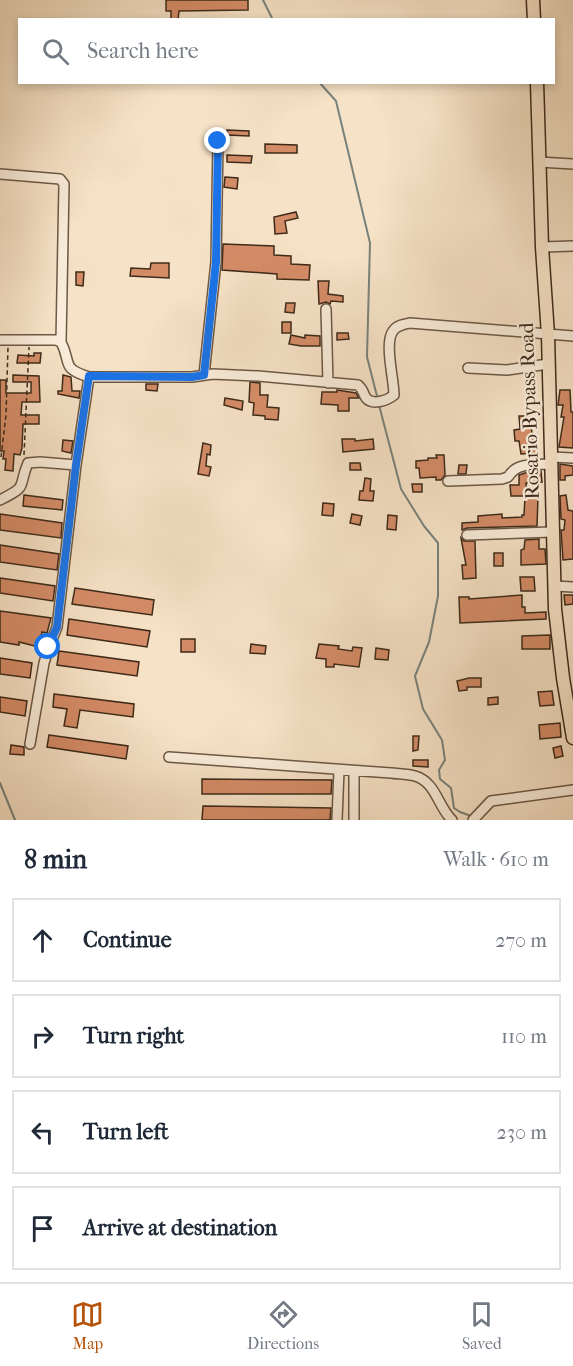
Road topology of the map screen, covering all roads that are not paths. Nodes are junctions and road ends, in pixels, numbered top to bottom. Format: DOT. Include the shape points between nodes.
graph roads {
  1 [pos="533,0"];
  2 [pos="534,18"];
  3 [pos="537,84"];
  4 [pos="218,141"];
  5 [pos="539,162"];
  6 [pos="573,164"];
  7 [pos="0,174"];
  8 [pos="573,246"];
  9 [pos="542,247"];
  10 [pos="326,309"];
  11 [pos="548,335"];
  12 [pos="573,336"];
  13 [pos="4,340"];
  14 [pos="61,342"];
  15 [pos="548,364"];
  16 [pos="468,368"];
  17 [pos="204,375"];
  18 [pos="89,376"];
  19 [pos="328,383"];
  20 [pos="573,458"];
  21 [pos="551,460"];
  22 [pos="76,465"];
  23 [pos="448,482"];
  24 [pos="0,500"];
  25 [pos="552,532"];
  26 [pos="467,535"];
  27 [pos="554,586"];
  28 [pos="573,587"];
  29 [pos="573,738"];
  30 [pos="30,744"];
  31 [pos="169,757"];
  32 [pos="339,770"];
  33 [pos="354,771"];
  34 [pos="573,790"];
  35 [pos="337,820"];
  36 [pos="354,820"];
  37 [pos="452,820"];
  38 [pos="473,820"];
  1 -- 2 [label="main road"];
  3 -- 5 [label="main road, Rosario Bypass Road"];
  4 -- 17 [label="street" via="216,262"];
  5 -- 6 [label="street"];
  5 -- 9 [label="main road, Rosario Bypass Road"];
  7 -- 14 [label="street" via="60,179 64,184"];
  8 -- 9 [label="street"];
  9 -- 11 [label="main road, Rosario Bypass Road"];
  10 -- 19 [label="street"];
  11 -- 12 [label="street"];
  11 -- 15 [label="main road, Rosario Bypass Road"];
  11 -- 19 [label="street" via="410,322 392,332 388,343 394,395 371,402 358,385"];
  13 -- 14 [label="street"];
  14 -- 18 [label="street" via="67,364 74,372"];
  15 -- 16 [label="street" via="517,369"];
  15 -- 21 [label="main road, Rosario Bypass Road"];
  17 -- 18 [label="street"];
  17 -- 19 [label="street"];
  18 -- 22 [label="street"];
  20 -- 21 [label="street"];
  21 -- 23 [label="street" via="518,466 502,479"];
  21 -- 25 [label="main road, Rosario Bypass Road"];
  22 -- 24 [label="street" via="28,463 22,486"];
  22 -- 30 [label="street" via="57,627 44,663"];
  25 -- 26 [label="street"];
  25 -- 27 [label="main road, Rosario Bypass Road"];
  27 -- 28 [label="street"];
  27 -- 29 [label="main road, Rosario Bypass Road"];
  31 -- 32 [label="street"];
  32 -- 33 [label="street"];
  32 -- 35 [label="street"];
  33 -- 36 [label="street"];
  33 -- 37 [label="street" via="391,773 428,782 443,812"];
  34 -- 38 [label="street" via="491,801"];
}
